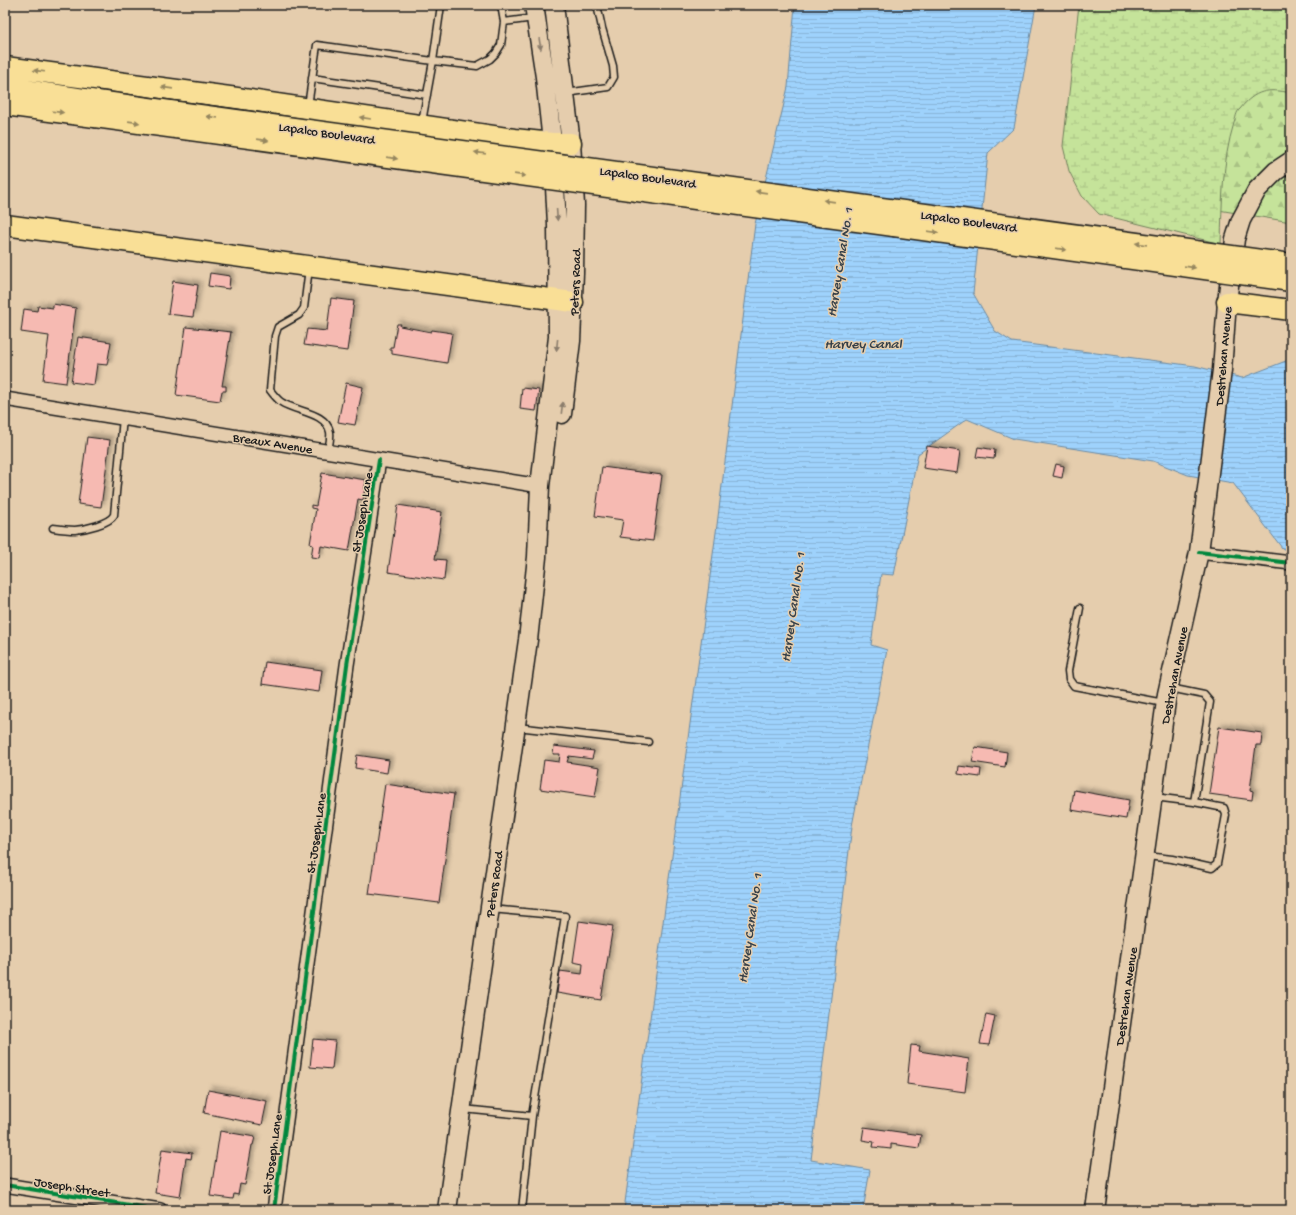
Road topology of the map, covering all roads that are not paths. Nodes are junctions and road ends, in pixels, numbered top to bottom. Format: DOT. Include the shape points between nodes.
graph roads {
  1 [pos="441,5"];
  2 [pos="501,5"];
  3 [pos="554,5"];
  4 [pos="597,5"];
  5 [pos="535,11"];
  6 [pos="504,22"];
  7 [pos="433,61"];
  8 [pos="5,67"];
  9 [pos="312,78"];
  10 [pos="5,87"];
  11 [pos="564,93"];
  12 [pos="427,95"];
  13 [pos="5,106"];
  14 [pos="96,109"];
  15 [pos="307,109"];
  16 [pos="422,126"];
  17 [pos="561,143"];
  18 [pos="1291,161"];
  19 [pos="5,225"];
  20 [pos="1291,264"];
  21 [pos="309,266"];
  22 [pos="1291,281"];
  23 [pos="565,301"];
  24 [pos="1227,302"];
  25 [pos="1291,310"];
  26 [pos="5,399"];
  27 [pos="123,418"];
  28 [pos="328,451"];
  29 [pos="379,460"];
  30 [pos="540,486"];
  31 [pos="52,528"];
  32 [pos="1199,552"];
  33 [pos="537,557"];
  34 [pos="1291,563"];
  35 [pos="1080,608"];
  36 [pos="1167,695"];
  37 [pos="516,727"];
  38 [pos="648,742"];
  39 [pos="1152,797"];
  40 [pos="1194,802"];
  41 [pos="1144,856"];
  42 [pos="490,909"];
  43 [pos="462,1109"];
  44 [pos="532,1116"];
  45 [pos="5,1185"];
  46 [pos="160,1210"];
  47 [pos="274,1210"];
  48 [pos="447,1210"];
  49 [pos="522,1210"];
  50 [pos="1095,1210"];
  1 -- 7 [label="lane"];
  2 -- 6 [label="lane"];
  3 -- 11 [label="main road, Peters Road"];
  4 -- 11 [label="lane" via="614,78 608,87"];
  5 -- 6 [label="lane"];
  5 -- 17 [label="main road, Peters Road, one-way" via="544,77"];
  6 -- 7 [label="lane" via="500,45 490,59 477,66"];
  7 -- 9 [label="lane" via="317,45"];
  7 -- 12 [label="lane"];
  15 -- 8 [label="main road, one-way"];
  9 -- 12 [label="lane"];
  9 -- 15 [label="lane"];
  10 -- 14 [label="main road, Lapalco Boulevard"];
  11 -- 17 [label="main road, Peters Road"];
  12 -- 16 [label="lane"];
  13 -- 14 [label="main road, Lapalco Boulevard, one-way"];
  20 -- 14 [label="main road, Lapalco Boulevard, one-way, bridge"];
  14 -- 22 [label="main road, Lapalco Boulevard, one-way, bridge"];
  16 -- 15 [label="main road, one-way"];
  16 -- 17 [label="main road"];
  17 -- 23 [label="main road, Peters Road" via="575,205 575,243"];
  18 -- 24 [label="main road, Destrehan Avenue" via="1262,184 1241,220 1235,239"];
  19 -- 21 [label="main road"];
  21 -- 23 [label="main road"];
  21 -- 28 [label="lane" via="304,308 299,315 278,327 275,336 270,390 280,401 298,411 318,416 327,424 330,434"];
  23 -- 30 [label="main road, Peters Road, one-way" via="558,337"];
  33 -- 23 [label="main road, Peters Road, one-way" via="552,494 571,341"];
  24 -- 25 [label="main road"];
  24 -- 32 [label="main road, Destrehan Avenue" via="1222,370"];
  26 -- 27 [label="street, Breaux Avenue"];
  27 -- 28 [label="street, Breaux Avenue"];
  27 -- 31 [label="lane" via="114,515 105,523 76,530"];
  28 -- 29 [label="street, Breaux Avenue"];
  29 -- 30 [label="street, Breaux Avenue"];
  29 -- 47 [label="street, St Joseph Lane" via="347,665"];
  30 -- 33 [label="main road, Peters Road"];
  32 -- 34 [label="street"];
  32 -- 36 [label="main road, Destrehan Avenue"];
  33 -- 37 [label="main road, Peters Road"];
  35 -- 36 [label="lane" via="1068,671 1069,679 1074,686"];
  36 -- 39 [label="main road, Destrehan Avenue"];
  36 -- 40 [label="lane" via="1204,695 1210,702"];
  37 -- 38 [label="lane"];
  37 -- 42 [label="main road, Peters Road"];
  39 -- 40 [label="lane"];
  39 -- 41 [label="main road, Destrehan Avenue"];
  40 -- 41 [label="lane" via="1224,808 1226,815 1217,864 1212,868"];
  41 -- 50 [label="main road, Destrehan Avenue"];
  42 -- 43 [label="main road, Peters Road"];
  42 -- 44 [label="lane" via="565,916"];
  43 -- 44 [label="lane"];
  43 -- 48 [label="main road, Peters Road"];
  44 -- 49 [label="lane"];
  45 -- 46 [label="street, Joseph Street"];
}
